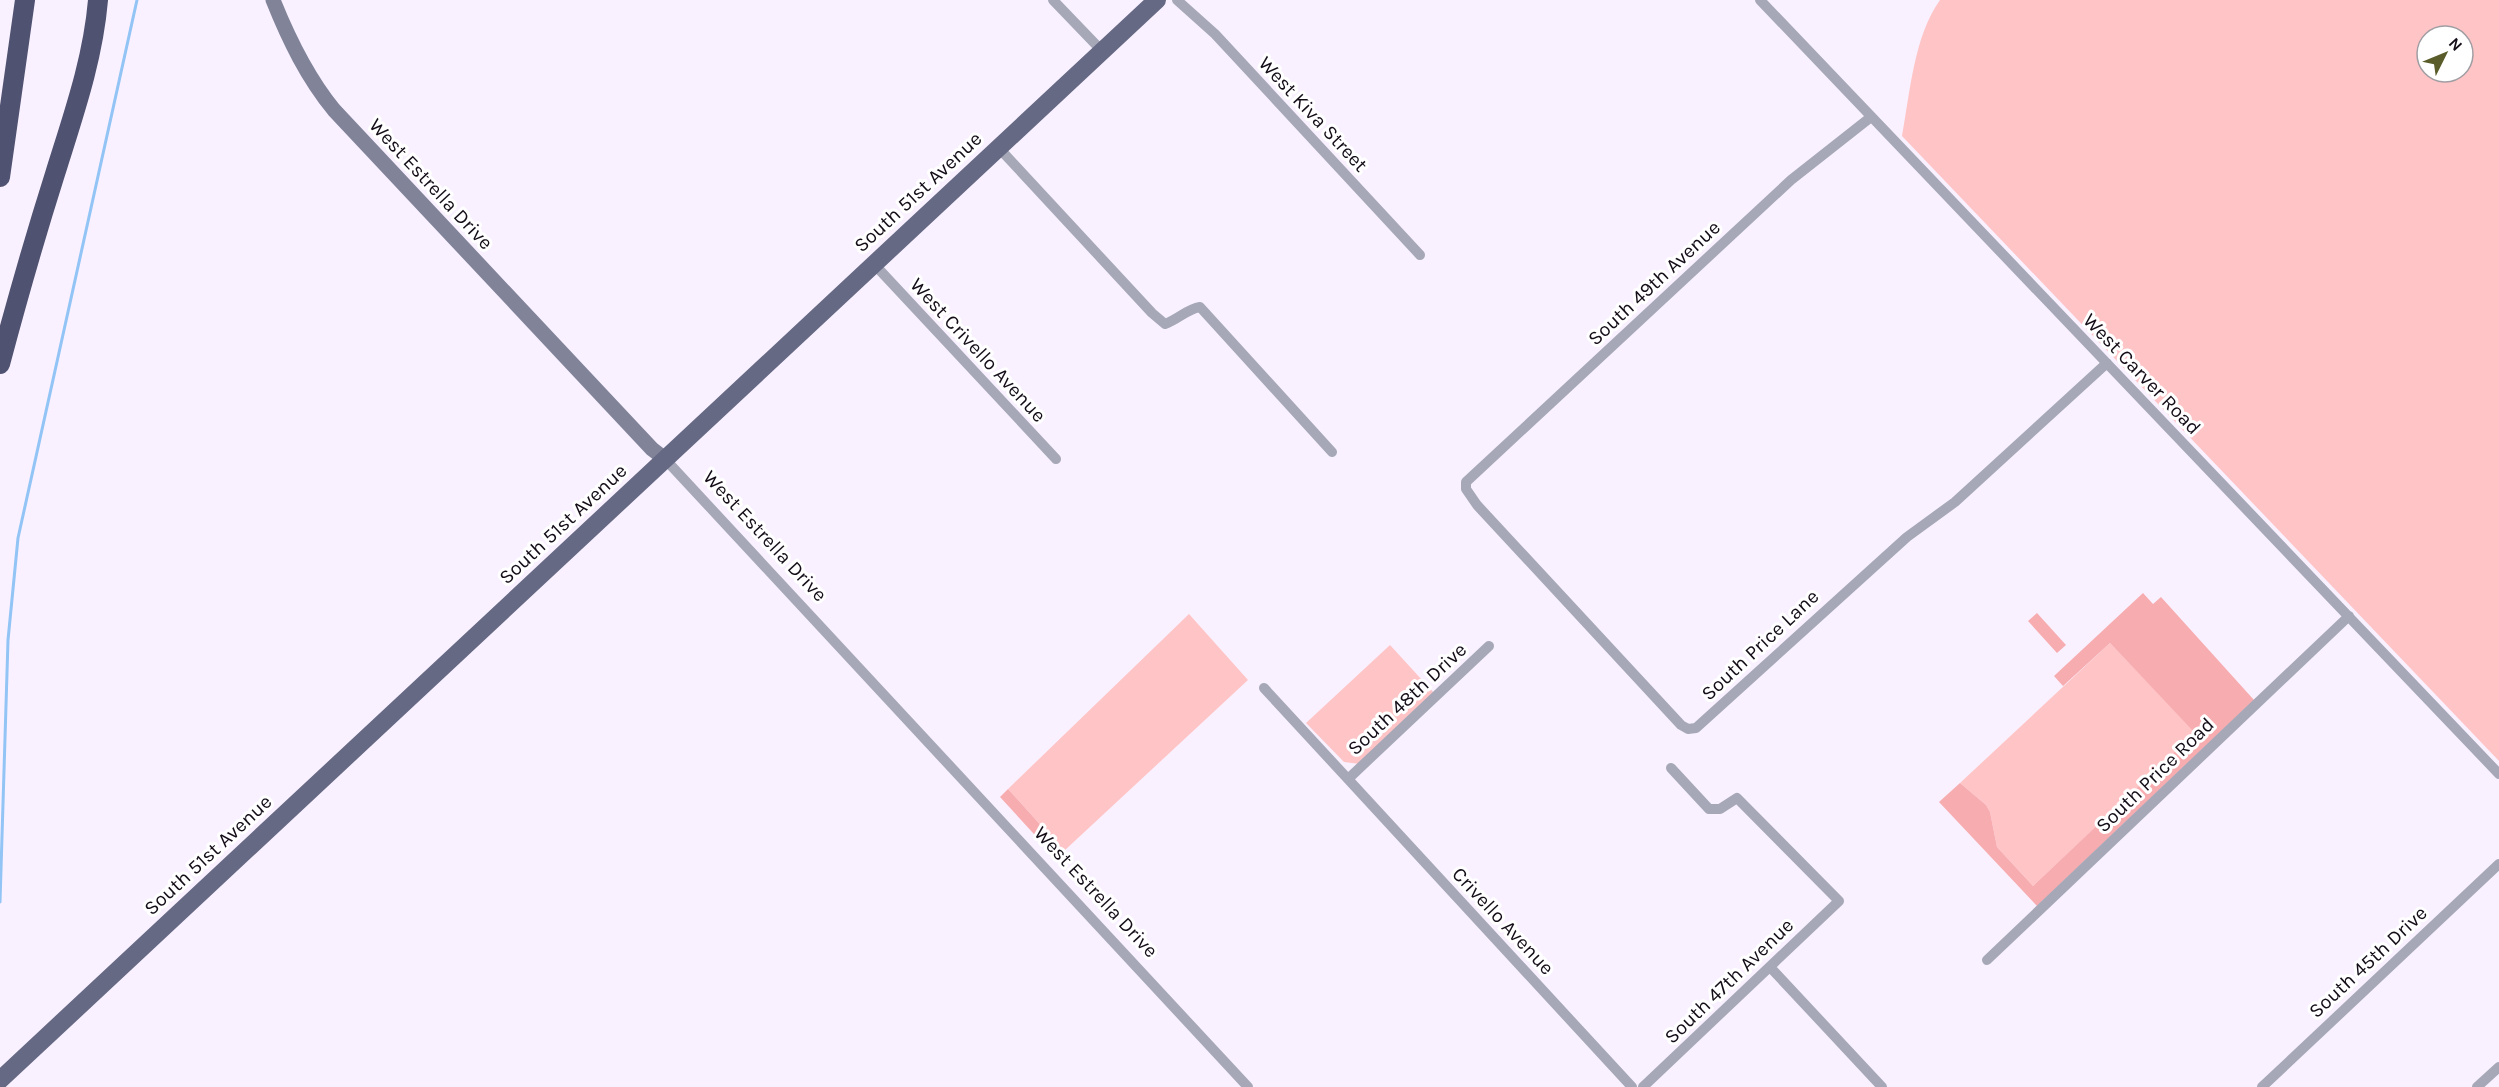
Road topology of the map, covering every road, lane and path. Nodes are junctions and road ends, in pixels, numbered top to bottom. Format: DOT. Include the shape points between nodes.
graph roads {
  1 [pos="25,0"];
  2 [pos="98,0"];
  3 [pos="273,0"];
  4 [pos="1053,0"];
  5 [pos="1157,0"];
  6 [pos="1177,0"];
  7 [pos="1760,0"];
  8 [pos="1102,51"];
  9 [pos="1871,117"];
  10 [pos="999,148"];
  11 [pos="0,177"];
  12 [pos="1420,255"];
  13 [pos="874,264"];
  14 [pos="0,364"];
  15 [pos="2101,368"];
  16 [pos="1332,452"];
  17 [pos="665,459"];
  18 [pos="1056,459"];
  19 [pos="1466,482"];
  20 [pos="2349,616"];
  21 [pos="1489,646"];
  22 [pos="1264,688"];
  23 [pos="1671,768"];
  24 [pos="2499,774"];
  25 [pos="1348,779"];
  26 [pos="2499,864"];
  27 [pos="1987,960"];
  28 [pos="1770,967"];
  29 [pos="2499,1067"];
  30 [pos="0,1080"];
  31 [pos="1248,1087"];
  32 [pos="1632,1087"];
  33 [pos="1643,1087"];
  34 [pos="1882,1087"];
  35 [pos="2262,1087"];
  36 [pos="2477,1087"];
  1 -- 11 [label="highway"];
  2 -- 14 [label="highway" via="81,92"];
  3 -- 17 [label="main road, West Estrella Drive" via="289,41 334,110"];
  4 -- 8 [label="street"];
  5 -- 8 [label="main road, South 51st Avenue"];
  6 -- 12 [label="street, West Kiva Street" via="1215,34"];
  7 -- 9 [label="street, West Carver Road"];
  8 -- 10 [label="main road, South 51st Avenue"];
  9 -- 15 [label="street, West Carver Road"];
  9 -- 19 [label="street, South 49th Avenue" via="1791,180"];
  10 -- 13 [label="main road, South 51st Avenue"];
  10 -- 16 [label="street" via="1152,313 1165,324 1180,319 1191,308 1200,308"];
  13 -- 17 [label="main road, South 51st Avenue"];
  13 -- 18 [label="street, West Crivello Avenue"];
  15 -- 19 [label="street, South Price Lane" via="1955,502 1907,537 1696,728 1681,725 1477,505 1466,489"];
  15 -- 20 [label="street, West Carver Road"];
  17 -- 30 [label="main road, South 51st Avenue"];
  17 -- 31 [label="street, West Estrella Drive"];
  20 -- 24 [label="street, West Carver Road"];
  20 -- 27 [label="street, South Price Road"];
  21 -- 25 [label="street, South 48th Drive"];
  22 -- 25 [label="street"];
  23 -- 28 [label="street, South 47th Avenue" via="1709,809 1720,809 1737,798 1839,901"];
  25 -- 32 [label="street, Crivello Avenue"];
  26 -- 35 [label="street, South 45th Drive"];
  28 -- 33 [label="street, South 47th Avenue"];
  28 -- 34 [label="street"];
  29 -- 36 [label="street"];
}
